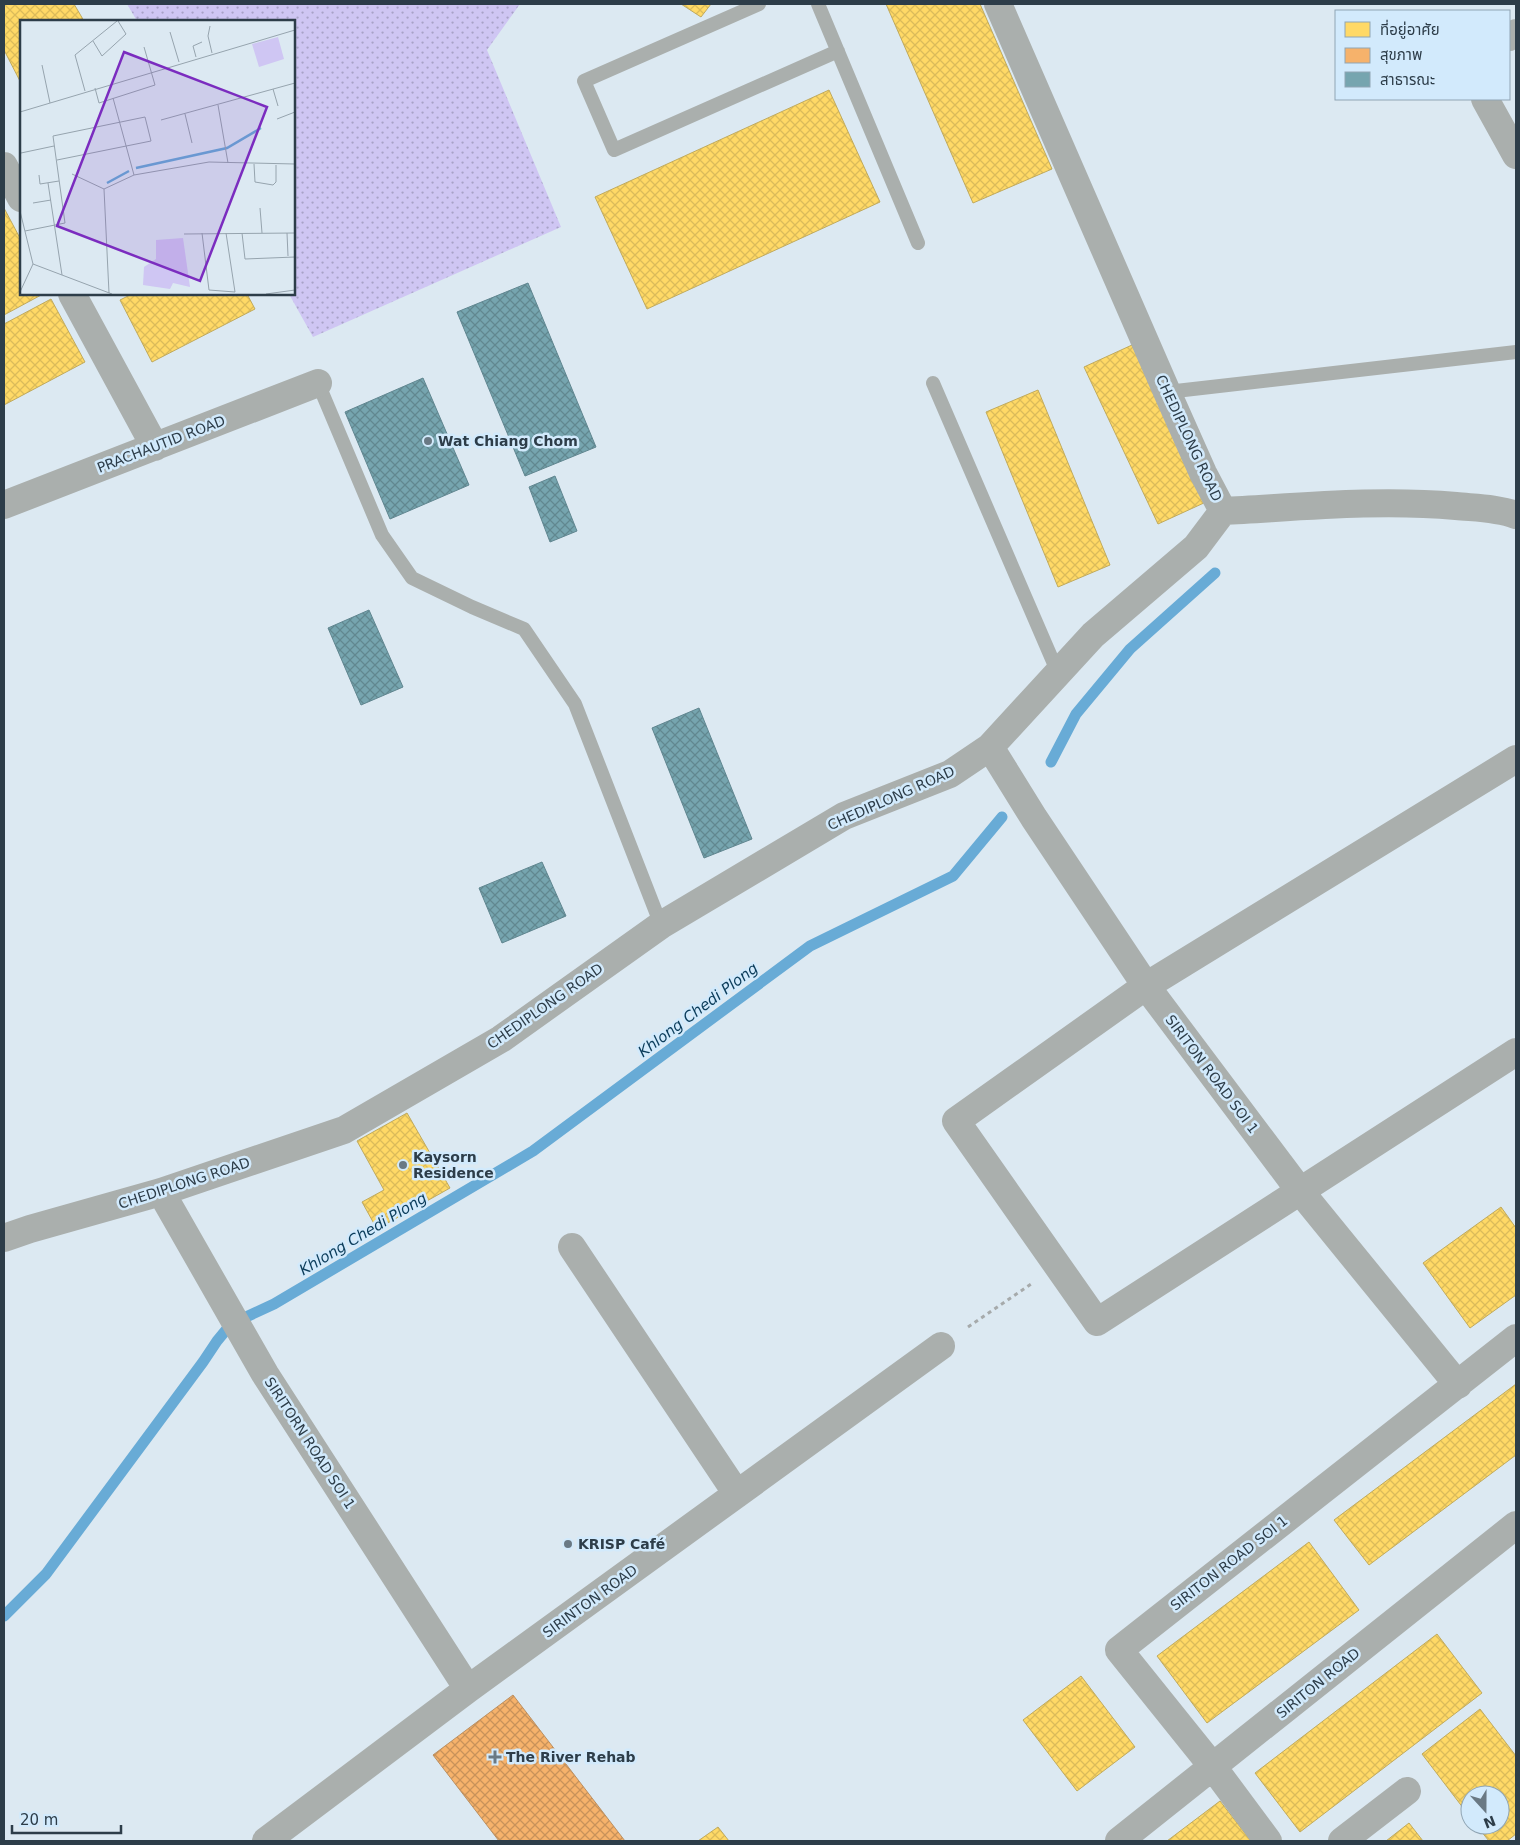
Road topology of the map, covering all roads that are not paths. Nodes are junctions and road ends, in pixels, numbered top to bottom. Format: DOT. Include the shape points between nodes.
graph roads {
  1 [pos="759,4"];
  2 [pos="818,4"];
  3 [pos="998,4"];
  4 [pos="838,51"];
  5 [pos="1486,100"];
  6 [pos="1516,155"];
  7 [pos="4,166"];
  8 [pos="20,196"];
  9 [pos="918,243"];
  10 [pos="73,295"];
  11 [pos="1516,352"];
  12 [pos="318,383"];
  13 [pos="933,383"];
  14 [pos="1167,392"];
  15 [pos="155,447"];
  16 [pos="4,504"];
  17 [pos="1223,511"];
  18 [pos="1516,514"];
  19 [pos="1058,673"];
  20 [pos="990,747"];
  21 [pos="1516,759"];
  22 [pos="661,925"];
  23 [pos="1146,986"];
  24 [pos="1516,1052"];
  25 [pos="1300,1191"];
  26 [pos="161,1192"];
  27 [pos="4,1238"];
  28 [pos="572,1247"];
  29 [pos="1516,1338"];
  30 [pos="941,1346"];
  31 [pos="1458,1384"];
  32 [pos="738,1494"];
  33 [pos="1516,1525"];
  34 [pos="468,1689"];
  35 [pos="1213,1767"];
  36 [pos="1408,1791"];
  37 [pos="266,1841"];
  38 [pos="1119,1841"];
  39 [pos="1268,1841"];
  40 [pos="1342,1841"];
  1 -- 4 [label="lane" via="584,81 614,150"];
  2 -- 4 [label="lane"];
  3 -- 14 [label="street, CHEDIPLONG ROAD"];
  4 -- 9 [label="lane"];
  5 -- 6 [label="street"];
  7 -- 8 [label="street"];
  10 -- 15 [label="street"];
  11 -- 14 [label="lane"];
  12 -- 15 [label="street, PRACHAUTID ROAD"];
  12 -- 22 [label="lane" via="382,535 412,578 524,629 575,704"];
  13 -- 19 [label="lane"];
  14 -- 17 [label="street, CHEDIPLONG ROAD"];
  15 -- 16 [label="street, PRACHAUTID ROAD"];
  17 -- 18 [label="street" via="1421,503"];
  17 -- 19 [label="street, CHEDIPLONG ROAD" via="1196,547 1093,635"];
  19 -- 20 [label="street, CHEDIPLONG ROAD"];
  20 -- 22 [label="street, CHEDIPLONG ROAD" via="950,774 844,816"];
  20 -- 23 [label="street, SIRITON ROAD SOI 1"];
  21 -- 23 [label="street"];
  22 -- 26 [label="street, CHEDIPLONG ROAD" via="501,1039 344,1130"];
  23 -- 25 [label="street, SIRITON ROAD SOI 1"];
  23 -- 25 [label="street" via="956,1121 1098,1322"];
  24 -- 25 [label="street"];
  25 -- 31 [label="street, SIRITON ROAD SOI 1"];
  26 -- 27 [label="street, CHEDIPLONG ROAD"];
  26 -- 34 [label="street, SIRITORN ROAD SOI 1" via="265,1374"];
  28 -- 32 [label="street"];
  29 -- 31 [label="street, SIRITON ROAD SOI 1"];
  30 -- 32 [label="street, SIRINTON ROAD"];
  31 -- 35 [label="street, SIRITON ROAD SOI 1" via="1119,1650"];
  32 -- 34 [label="street, SIRINTON ROAD"];
  33 -- 35 [label="street, SIRITON ROAD"];
  34 -- 37 [label="street, SIRINTON ROAD"];
  35 -- 38 [label="street, SIRITON ROAD"];
  35 -- 39 [label="street"];
  36 -- 40 [label="street"];
}
